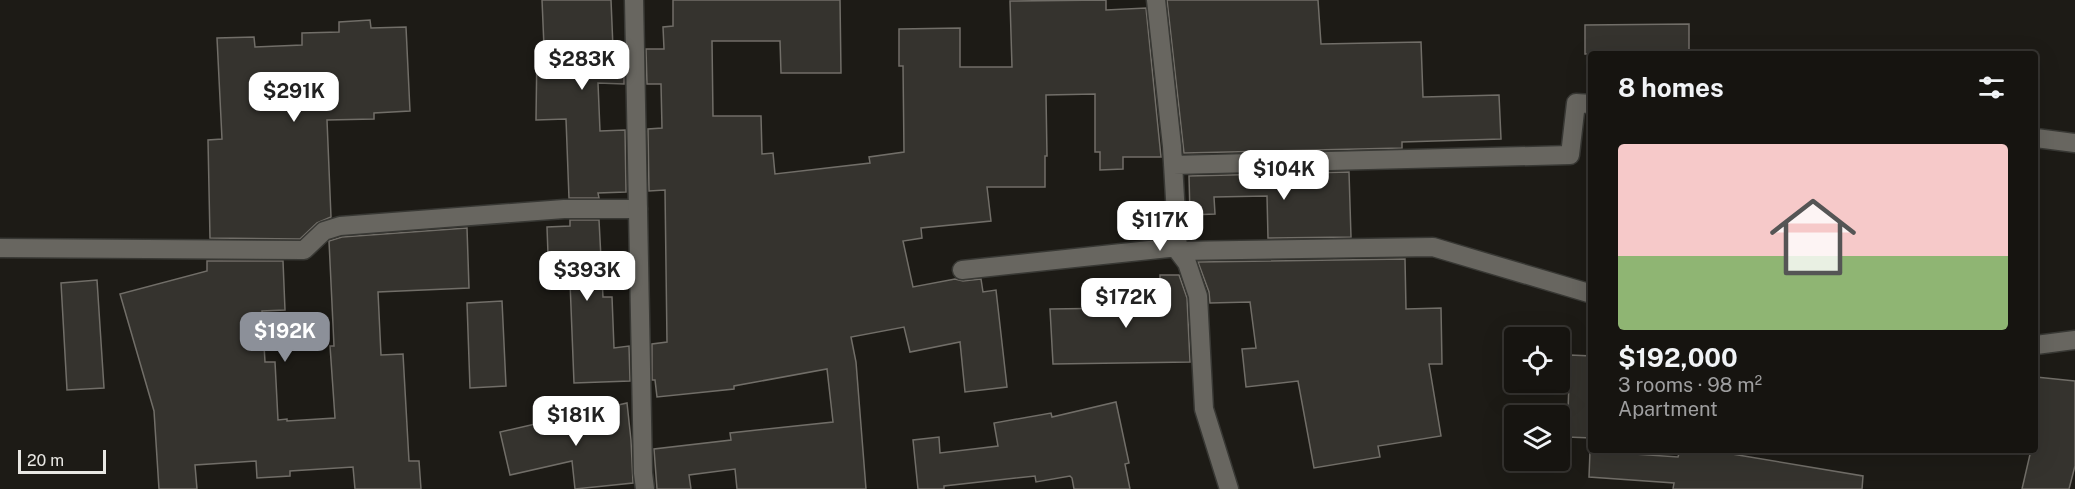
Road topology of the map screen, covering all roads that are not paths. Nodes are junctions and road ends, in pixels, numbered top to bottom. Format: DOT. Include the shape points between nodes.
graph roads {
  1 [pos="634,0"];
  2 [pos="1156,0"];
  3 [pos="1588,104"];
  4 [pos="2038,138"];
  5 [pos="2075,143"];
  6 [pos="1173,165"];
  7 [pos="638,209"];
  8 [pos="0,248"];
  9 [pos="1178,249"];
  10 [pos="962,270"];
  11 [pos="1588,293"];
  12 [pos="2075,340"];
  13 [pos="2038,345"];
  14 [pos="1226,488"];
  15 [pos="645,489"];
  1 -- 7 [label="street"];
  2 -- 6 [label="street"];
  3 -- 6 [label="street" via="1576,103 1570,154"];
  4 -- 5 [label="street"];
  6 -- 9 [label="street"];
  7 -- 8 [label="street" via="564,209 340,226 324,231 304,250"];
  7 -- 15 [label="street"];
  9 -- 10 [label="street"];
  9 -- 11 [label="street" via="1433,248"];
  9 -- 14 [label="street" via="1198,296 1204,409"];
  12 -- 13 [label="street"];
}
